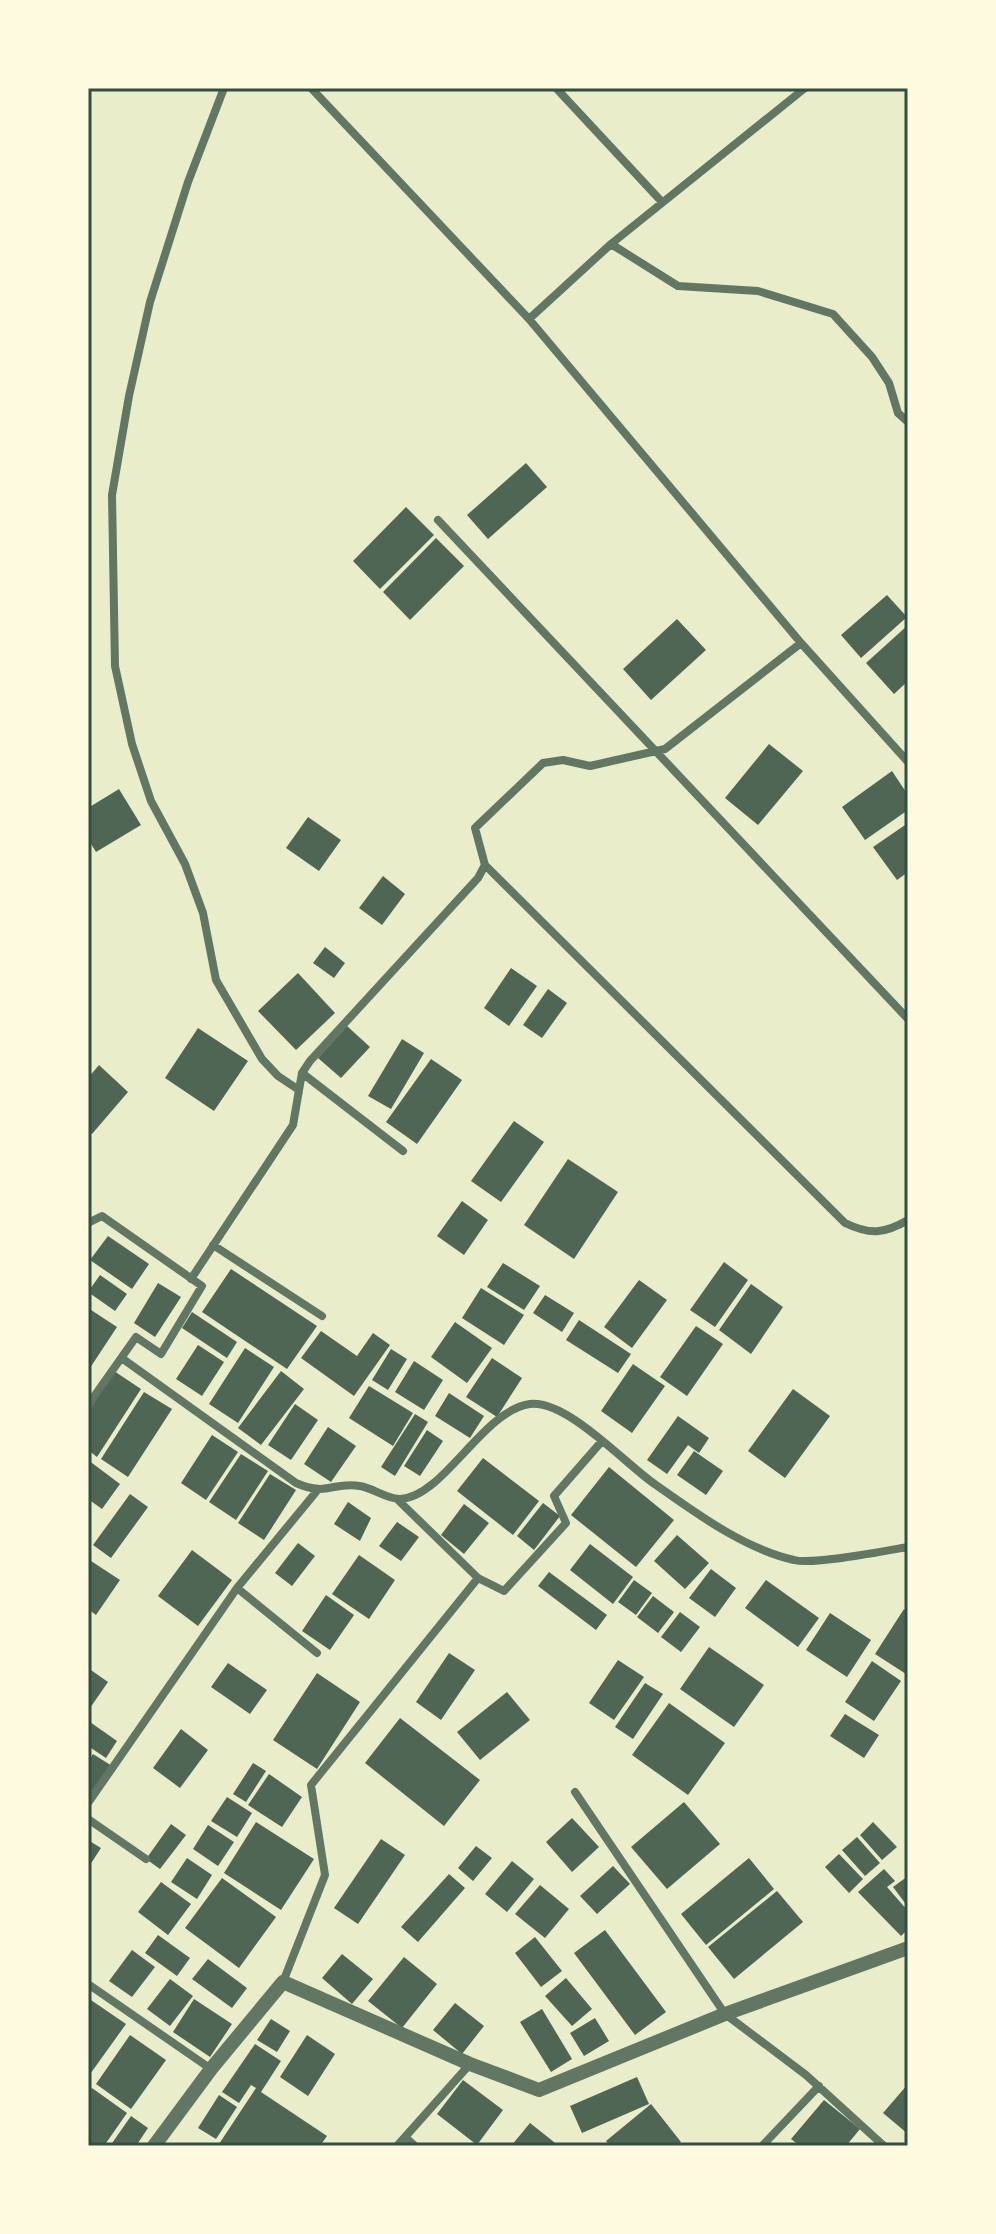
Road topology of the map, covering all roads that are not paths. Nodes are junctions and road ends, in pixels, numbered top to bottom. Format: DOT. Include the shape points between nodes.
graph roads {
  1 [pos="224,88"];
  2 [pos="311,88"];
  3 [pos="556,88"];
  4 [pos="803,89"];
  5 [pos="662,202"];
  6 [pos="611,244"];
  7 [pos="529,319"];
  8 [pos="908,422"];
  9 [pos="438,520"];
  10 [pos="801,643"];
  11 [pos="654,752"];
  12 [pos="908,762"];
  13 [pos="485,865"];
  14 [pos="908,1019"];
  15 [pos="302,1073"];
  16 [pos="299,1090"];
  17 [pos="403,1151"];
  18 [pos="908,1220"];
  19 [pos="88,1223"];
  20 [pos="213,1245"];
  21 [pos="191,1279"];
  22 [pos="322,1316"];
  23 [pos="123,1359"];
  24 [pos="88,1405"];
  25 [pos="602,1441"];
  26 [pos="316,1492"];
  27 [pos="397,1499"];
  28 [pos="908,1547"];
  29 [pos="478,1578"];
  30 [pos="237,1588"];
  31 [pos="317,1653"];
  32 [pos="575,1792"];
  33 [pos="88,1803"];
  34 [pos="88,1819"];
  35 [pos="146,1859"];
  36 [pos="908,1948"];
  37 [pos="283,1982"];
  38 [pos="88,1984"];
  39 [pos="725,2014"];
  40 [pos="470,2064"];
  41 [pos="211,2069"];
  42 [pos="819,2086"];
  43 [pos="405,2137"];
  44 [pos="154,2146"];
  45 [pos="397,2146"];
  46 [pos="415,2146"];
  47 [pos="762,2146"];
  48 [pos="884,2146"];
  1 -- 16 [label="street" via="150,302 129,396 112,495 115,666 151,801 185,864 203,913 216,980 262,1059"];
  2 -- 7 [label="street"];
  3 -- 5 [label="street"];
  4 -- 5 [label="street"];
  5 -- 6 [label="street"];
  6 -- 7 [label="street"];
  6 -- 8 [label="street" via="678,286 758,291 833,314 872,357 889,383 898,413"];
  7 -- 10 [label="street"];
  9 -- 11 [label="street"];
  10 -- 11 [label="street" via="665,749"];
  10 -- 12 [label="street"];
  11 -- 13 [label="street" via="590,766 563,760 543,763 475,828"];
  11 -- 14 [label="street"];
  13 -- 15 [label="street"];
  13 -- 18 [label="street" via="845,1223 865,1233 888,1231"];
  15 -- 16 [label="street"];
  15 -- 17 [label="street"];
  16 -- 20 [label="street" via="293,1125"];
  19 -- 21 [label="street" via="102,1216"];
  20 -- 21 [label="street"];
  20 -- 22 [label="street"];
  21 -- 23 [label="street" via="202,1286 161,1354 136,1337"];
  23 -- 24 [label="street"];
  23 -- 26 [label="street"];
  25 -- 27 [label="street" via="554,1410 531,1404 513,1411 465,1449 432,1485 416,1496"];
  25 -- 28 [label="street" via="654,1484 758,1550 798,1562"];
  25 -- 29 [label="street" via="554,1496 566,1523 504,1591"];
  26 -- 27 [label="street" via="359,1485"];
  26 -- 30 [label="street"];
  27 -- 29 [label="street"];
  29 -- 37 [label="street" via="311,1785 325,1875"];
  30 -- 31 [label="street"];
  30 -- 33 [label="street"];
  32 -- 39 [label="street"];
  34 -- 35 [label="street"];
  36 -- 39 [label="street"];
  37 -- 40 [label="street"];
  37 -- 41 [label="street"];
  38 -- 41 [label="street"];
  39 -- 40 [label="street" via="539,2090"];
  39 -- 42 [label="street"];
  40 -- 43 [label="street"];
  41 -- 44 [label="street"];
  42 -- 47 [label="street"];
  42 -- 48 [label="street"];
  43 -- 45 [label="street"];
  43 -- 46 [label="street"];
}
